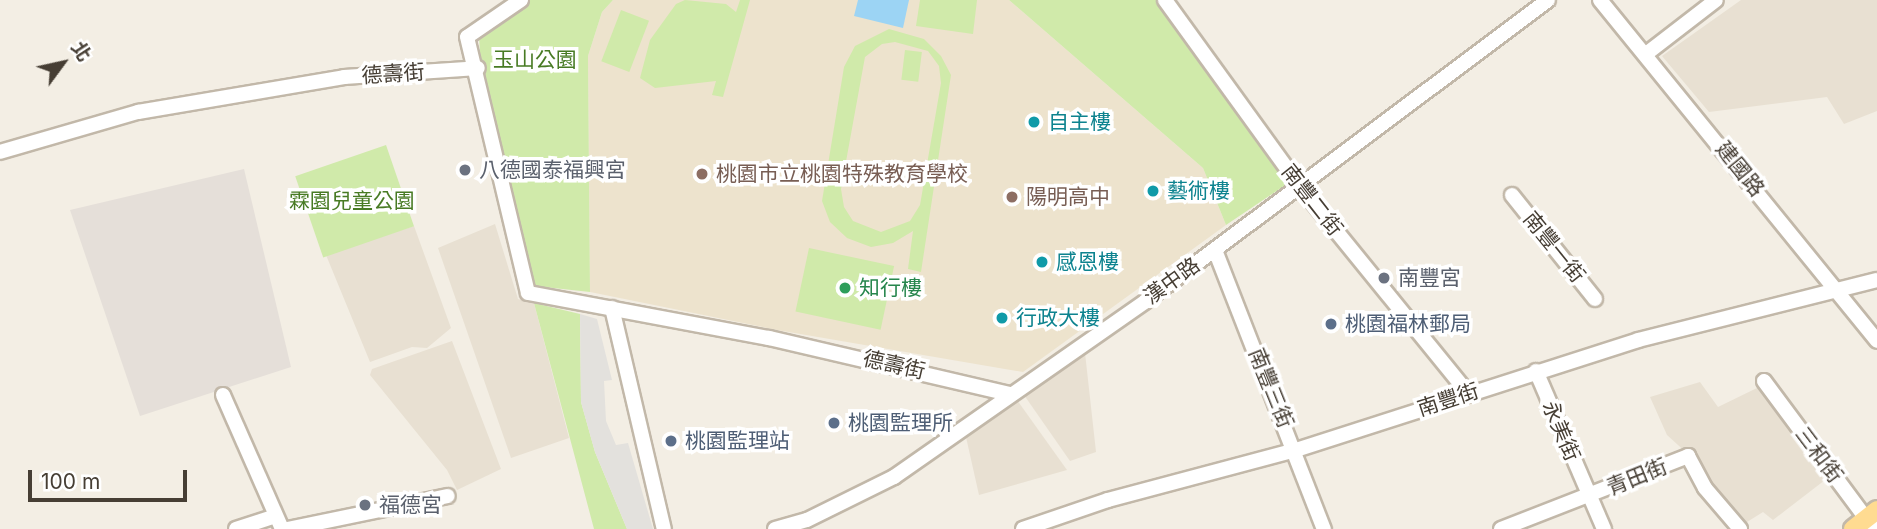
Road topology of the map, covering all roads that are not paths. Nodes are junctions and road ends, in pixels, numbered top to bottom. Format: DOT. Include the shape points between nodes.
graph roads {
  1 [pos="521,0"];
  2 [pos="1165,0"];
  3 [pos="1548,0"];
  4 [pos="1600,0"];
  5 [pos="1716,0"];
  6 [pos="1646,54"];
  7 [pos="478,68"];
  8 [pos="0,152"];
  9 [pos="1298,184"];
  10 [pos="1512,195"];
  11 [pos="1215,250"];
  12 [pos="1877,280"];
  13 [pos="1840,291"];
  14 [pos="1595,299"];
  15 [pos="612,308"];
  16 [pos="1877,341"];
  17 [pos="1536,371"];
  18 [pos="1764,381"];
  19 [pos="1468,393"];
  20 [pos="1010,394"];
  21 [pos="223,395"];
  22 [pos="1296,450"];
  23 [pos="1589,495"];
  24 [pos="449,496"];
  25 [pos="273,517"];
  26 [pos="1868,522"];
  27 [pos="236,529"];
  28 [pos="282,529"];
  29 [pos="288,529"];
  30 [pos="664,529"];
  31 [pos="775,529"];
  32 [pos="1023,529"];
  33 [pos="1324,529"];
  34 [pos="1501,529"];
  35 [pos="1604,529"];
  36 [pos="1740,529"];
  1 -- 7 [label="street" via="467,37"];
  2 -- 9 [label="street, 南豐二街"];
  3 -- 9 [label="street, 漢中路"];
  4 -- 6 [label="street, 建國路"];
  5 -- 6 [label="street"];
  6 -- 13 [label="street, 建國路"];
  7 -- 8 [label="street, 德壽街" via="344,77 138,112"];
  7 -- 15 [label="street, 德壽街" via="528,293"];
  9 -- 11 [label="street, 漢中路"];
  9 -- 19 [label="street, 南豐二街"];
  10 -- 14 [label="street, 南豐一街"];
  11 -- 20 [label="street, 漢中路"];
  11 -- 22 [label="street, 南豐三街"];
  12 -- 13 [label="street, 南豐街"];
  13 -- 16 [label="street, 建國路"];
  13 -- 17 [label="street, 南豐街" via="1652,336"];
  15 -- 20 [label="street, 德壽街" via="782,341"];
  15 -- 30 [label="street"];
  17 -- 19 [label="street, 南豐街"];
  17 -- 23 [label="street, 永美街"];
  18 -- 26 [label="street, 三和街"];
  19 -- 22 [label="street, 南豐街"];
  20 -- 31 [label="street, 漢中路" via="894,477 807,520"];
  21 -- 25 [label="street"];
  22 -- 32 [label="street, 南豐街" via="1122,496"];
  22 -- 33 [label="street, 南豐三街"];
  23 -- 34 [label="street, 青田街"];
  23 -- 35 [label="street, 永美街"];
  23 -- 36 [label="street, 青田街" via="1688,456 1705,488"];
  24 -- 29 [label="street"];
  25 -- 27 [label="street"];
  25 -- 28 [label="street"];
}
